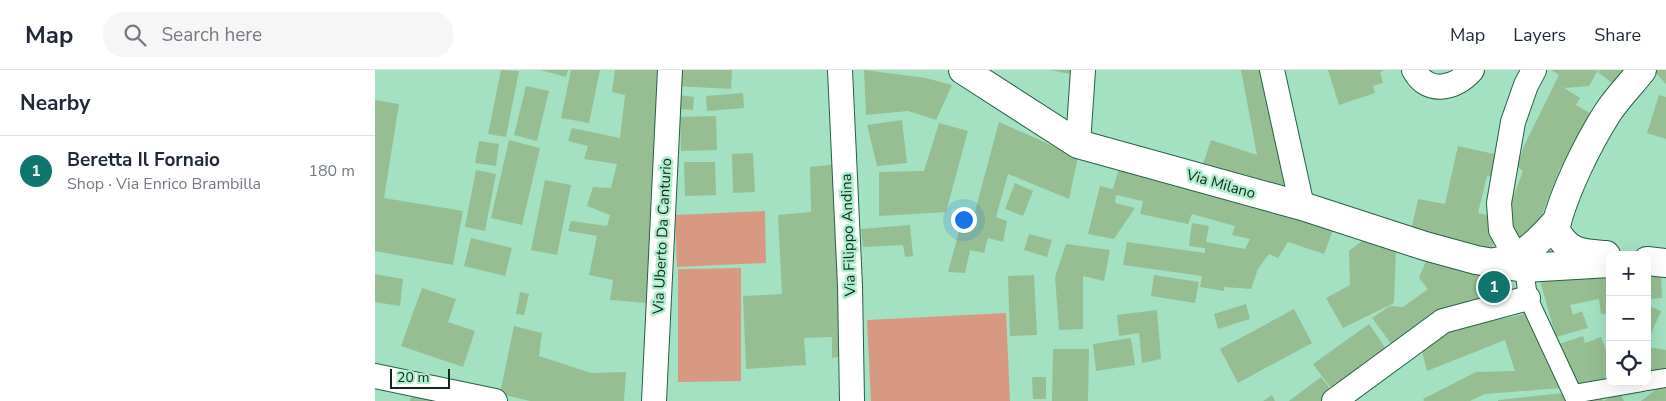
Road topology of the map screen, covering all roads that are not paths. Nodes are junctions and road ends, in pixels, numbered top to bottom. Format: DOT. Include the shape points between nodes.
graph roads {
  1 [pos="670,70"];
  2 [pos="841,70"];
  3 [pos="963,70"];
  4 [pos="1083,70"];
  5 [pos="1272,70"];
  6 [pos="1414,70"];
  7 [pos="1472,70"];
  8 [pos="1534,70"];
  9 [pos="1642,70"];
  10 [pos="1078,144"];
  11 [pos="1302,206"];
  12 [pos="1557,221"];
  13 [pos="1606,256"];
  14 [pos="1651,262"];
  15 [pos="1511,263"];
  16 [pos="1606,263"];
  17 [pos="1666,264"];
  18 [pos="1527,298"];
  19 [pos="375,376"];
  20 [pos="1666,378"];
  21 [pos="1651,381"];
  22 [pos="1625,386"];
  23 [pos="1575,397"];
  24 [pos="495,401"];
  25 [pos="654,401"];
  26 [pos="852,401"];
  27 [pos="1334,401"];
  1 -- 25 [label="street, Via Uberto Da Canturio"];
  2 -- 26 [label="street, Via Filippo Andina"];
  3 -- 10 [label="main road, Via Milano"];
  4 -- 10 [label="street"];
  5 -- 11 [label="street"];
  6 -- 7 [label="street" via="1425,82 1443,87 1453,86"];
  8 -- 15 [label="street" via="1513,122 1499,203 1501,230"];
  9 -- 12 [label="main road" via="1595,133"];
  10 -- 11 [label="main road, Via Milano"];
  11 -- 15 [label="main road, Via Milano" via="1425,246"];
  12 -- 13 [label="main road" via="1555,229 1563,243 1575,252"];
  12 -- 15 [label="main road"];
  14 -- 17 [label="main road"];
  15 -- 16 [label="main road, Via Milano"];
  15 -- 18 [label="street"];
  18 -- 23 [label="street"];
  18 -- 27 [label="street" via="1443,321"];
  19 -- 24 [label="street"];
  20 -- 21 [label="street"];
  22 -- 23 [label="street"];
}
